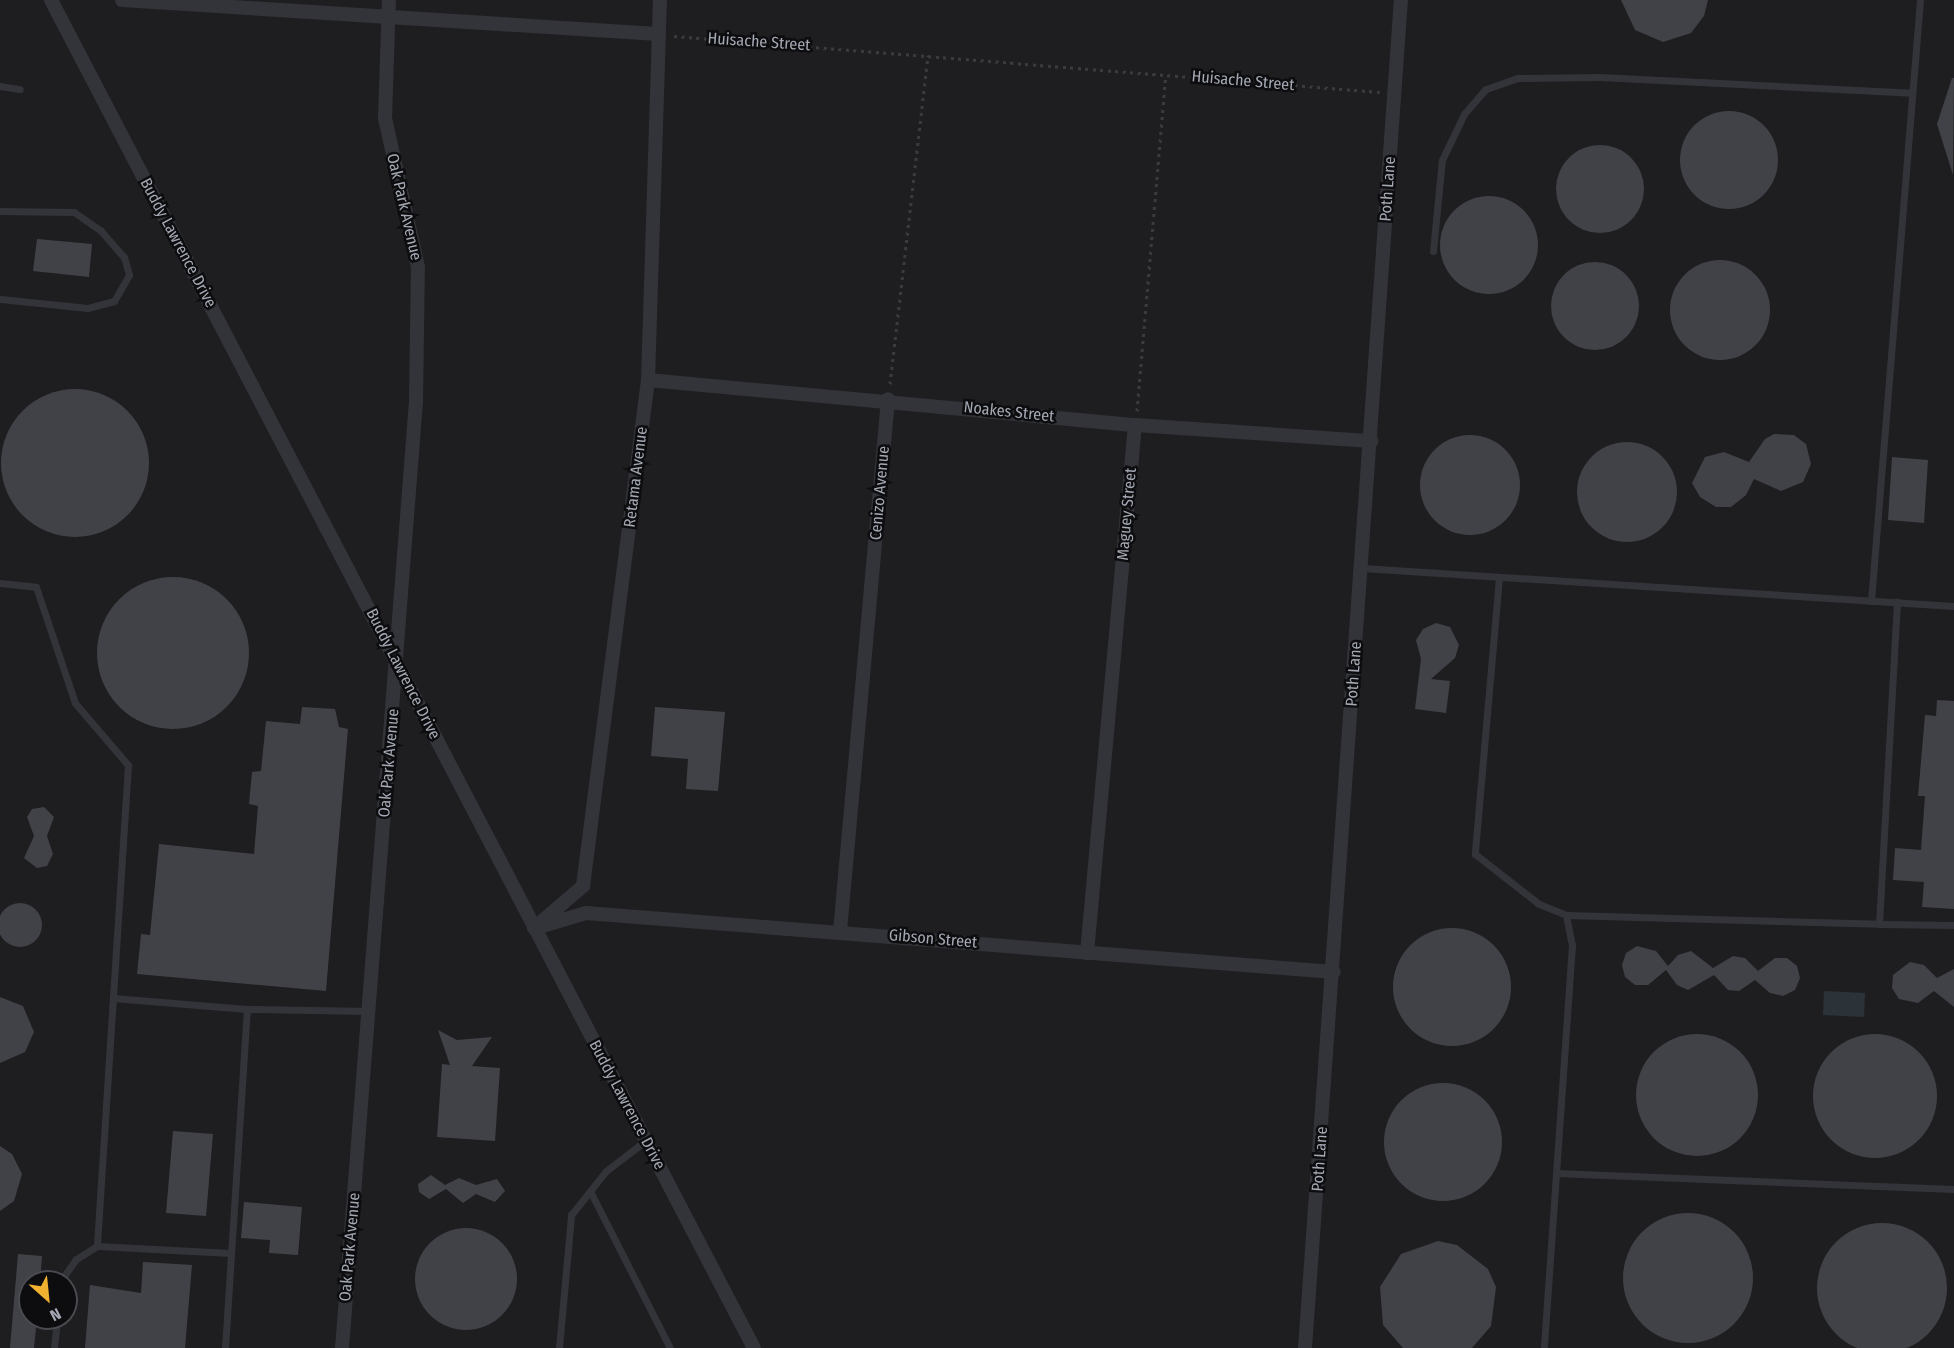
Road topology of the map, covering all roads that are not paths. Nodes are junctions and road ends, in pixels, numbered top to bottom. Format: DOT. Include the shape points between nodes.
graph roads {
  1 [pos="51,0"];
  2 [pos="122,0"];
  3 [pos="389,0"];
  4 [pos="660,0"];
  5 [pos="1401,0"];
  6 [pos="1920,0"];
  7 [pos="388,19"];
  8 [pos="658,34"];
  9 [pos="0,86"];
  10 [pos="20,89"];
  11 [pos="1912,93"];
  12 [pos="0,211"];
  13 [pos="1433,251"];
  14 [pos="0,299"];
  15 [pos="648,380"];
  16 [pos="888,399"];
  17 [pos="1136,425"];
  18 [pos="1371,441"];
  19 [pos="1362,568"];
  20 [pos="1499,577"];
  21 [pos="0,584"];
  22 [pos="1871,601"];
  23 [pos="1897,602"];
  24 [pos="1954,606"];
  25 [pos="398,661"];
  26 [pos="1566,915"];
  27 [pos="1879,924"];
  28 [pos="1954,925"];
  29 [pos="534,928"];
  30 [pos="840,931"];
  31 [pos="1087,953"];
  32 [pos="1334,972"];
  33 [pos="113,998"];
  34 [pos="247,1009"];
  35 [pos="369,1011"];
  36 [pos="645,1141"];
  37 [pos="1556,1173"];
  38 [pos="1954,1190"];
  39 [pos="590,1191"];
  40 [pos="97,1246"];
  41 [pos="231,1253"];
  42 [pos="68,1270"];
  43 [pos="56,1330"];
  44 [pos="54,1348"];
  45 [pos="225,1348"];
  46 [pos="342,1348"];
  47 [pos="559,1348"];
  48 [pos="670,1348"];
  49 [pos="754,1348"];
  50 [pos="1305,1348"];
  51 [pos="1544,1348"];
  1 -- 25 [label="street, Buddy Lawrence Drive"];
  2 -- 7 [label="street"];
  3 -- 7 [label="street, Oak Park Avenue"];
  4 -- 8 [label="street, Retama Avenue"];
  5 -- 18 [label="street, Poth Lane"];
  6 -- 11 [label="lane"];
  7 -- 8 [label="street"];
  7 -- 25 [label="street, Oak Park Avenue" via="385,118 418,267 416,402"];
  8 -- 15 [label="street, Retama Avenue"];
  9 -- 10 [label="lane"];
  11 -- 13 [label="lane" via="1600,77 1518,78 1486,89 1464,114 1442,160"];
  11 -- 22 [label="lane"];
  12 -- 14 [label="lane" via="74,212 101,231 124,257 129,275 114,301 88,308"];
  15 -- 16 [label="street, Noakes Street"];
  15 -- 29 [label="street, Retama Avenue" via="583,886"];
  16 -- 17 [label="street, Noakes Street"];
  16 -- 30 [label="street, Cenizo Avenue"];
  17 -- 18 [label="street, Noakes Street"];
  17 -- 31 [label="street, Maguey Street"];
  18 -- 19 [label="street, Poth Lane"];
  19 -- 20 [label="lane"];
  19 -- 32 [label="street, Poth Lane"];
  20 -- 22 [label="lane"];
  20 -- 26 [label="lane" via="1475,854 1539,904"];
  21 -- 33 [label="lane" via="36,587 75,703 128,765"];
  22 -- 23 [label="lane"];
  23 -- 24 [label="lane"];
  23 -- 27 [label="lane"];
  25 -- 29 [label="street, Buddy Lawrence Drive"];
  25 -- 35 [label="street, Oak Park Avenue"];
  26 -- 27 [label="lane"];
  26 -- 37 [label="lane" via="1572,945"];
  27 -- 28 [label="lane"];
  29 -- 30 [label="street, Gibson Street" via="586,913"];
  29 -- 36 [label="street, Buddy Lawrence Drive"];
  30 -- 31 [label="street, Gibson Street"];
  31 -- 32 [label="street, Gibson Street"];
  32 -- 50 [label="street, Poth Lane"];
  33 -- 34 [label="lane"];
  33 -- 40 [label="lane"];
  34 -- 35 [label="lane"];
  34 -- 41 [label="lane"];
  35 -- 46 [label="street, Oak Park Avenue"];
  36 -- 39 [label="lane" via="606,1171"];
  36 -- 49 [label="street, Buddy Lawrence Drive"];
  37 -- 38 [label="lane"];
  37 -- 51 [label="lane"];
  39 -- 47 [label="lane" via="571,1215"];
  39 -- 48 [label="lane"];
  40 -- 41 [label="lane"];
  40 -- 42 [label="lane" via="76,1259"];
  41 -- 45 [label="lane"];
  43 -- 44 [label="lane"];
}
